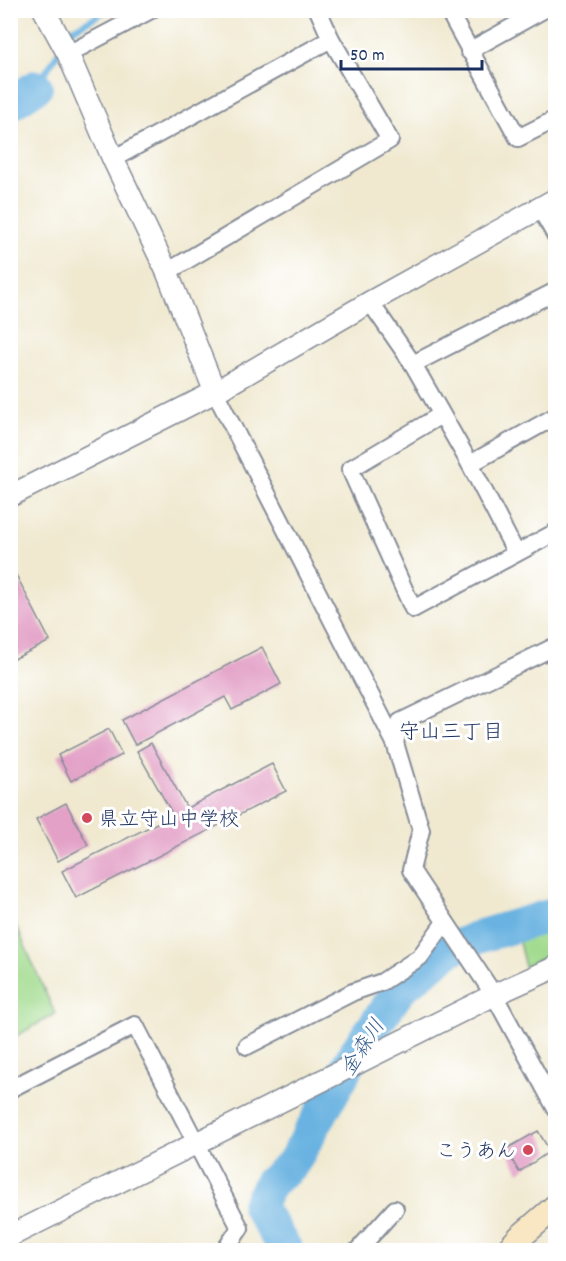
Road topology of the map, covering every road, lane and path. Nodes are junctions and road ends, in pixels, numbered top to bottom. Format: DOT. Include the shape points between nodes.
graph roads {
  1 [pos="44,10"];
  2 [pos="151,10"];
  3 [pos="318,10"];
  4 [pos="448,10"];
  5 [pos="543,10"];
  6 [pos="331,39"];
  7 [pos="469,51"];
  8 [pos="68,54"];
  9 [pos="555,119"];
  10 [pos="112,159"];
  11 [pos="548,203"];
  12 [pos="555,236"];
  13 [pos="166,272"];
  14 [pos="555,291"];
  15 [pos="370,302"];
  16 [pos="413,364"];
  17 [pos="215,392"];
  18 [pos="441,415"];
  19 [pos="555,416"];
  20 [pos="470,464"];
  21 [pos="10,496"];
  22 [pos="555,532"];
  23 [pos="516,553"];
  24 [pos="555,646"];
  25 [pos="395,743"];
  26 [pos="445,922"];
  27 [pos="555,967"];
  28 [pos="494,995"];
  29 [pos="247,1046"];
  30 [pos="10,1089"];
  31 [pos="555,1109"];
  32 [pos="196,1144"];
  33 [pos="555,1206"];
  34 [pos="395,1209"];
  35 [pos="10,1236"];
  36 [pos="225,1251"];
  37 [pos="358,1251"];
  38 [pos="508,1251"];
  1 -- 8 [label="street"];
  2 -- 8 [label="street"];
  3 -- 6 [label="street"];
  4 -- 7 [label="street"];
  5 -- 7 [label="street"];
  6 -- 10 [label="street"];
  6 -- 13 [label="street" via="390,140"];
  7 -- 9 [label="street" via="518,138"];
  8 -- 10 [label="street"];
  10 -- 13 [label="street"];
  11 -- 12 [label="street"];
  11 -- 15 [label="street"];
  13 -- 17 [label="street"];
  14 -- 16 [label="street"];
  15 -- 16 [label="street"];
  15 -- 17 [label="street"];
  16 -- 18 [label="street"];
  17 -- 21 [label="street"];
  17 -- 25 [label="street"];
  18 -- 20 [label="street"];
  18 -- 23 [label="street" via="350,469 413,609"];
  19 -- 20 [label="street"];
  20 -- 23 [label="street"];
  22 -- 23 [label="street"];
  24 -- 25 [label="street" via="400,722"];
  25 -- 26 [label="street" via="422,830 411,870"];
  26 -- 28 [label="street"];
  26 -- 29 [label="street" via="420,957 382,982 353,992"];
  27 -- 28 [label="street"];
  28 -- 31 [label="street"];
  28 -- 32 [label="street"];
  30 -- 32 [label="street" via="135,1024"];
  32 -- 35 [label="street"];
  32 -- 36 [label="street" via="240,1228"];
  33 -- 38 [label="main road"];
  34 -- 37 [label="street"];
}
